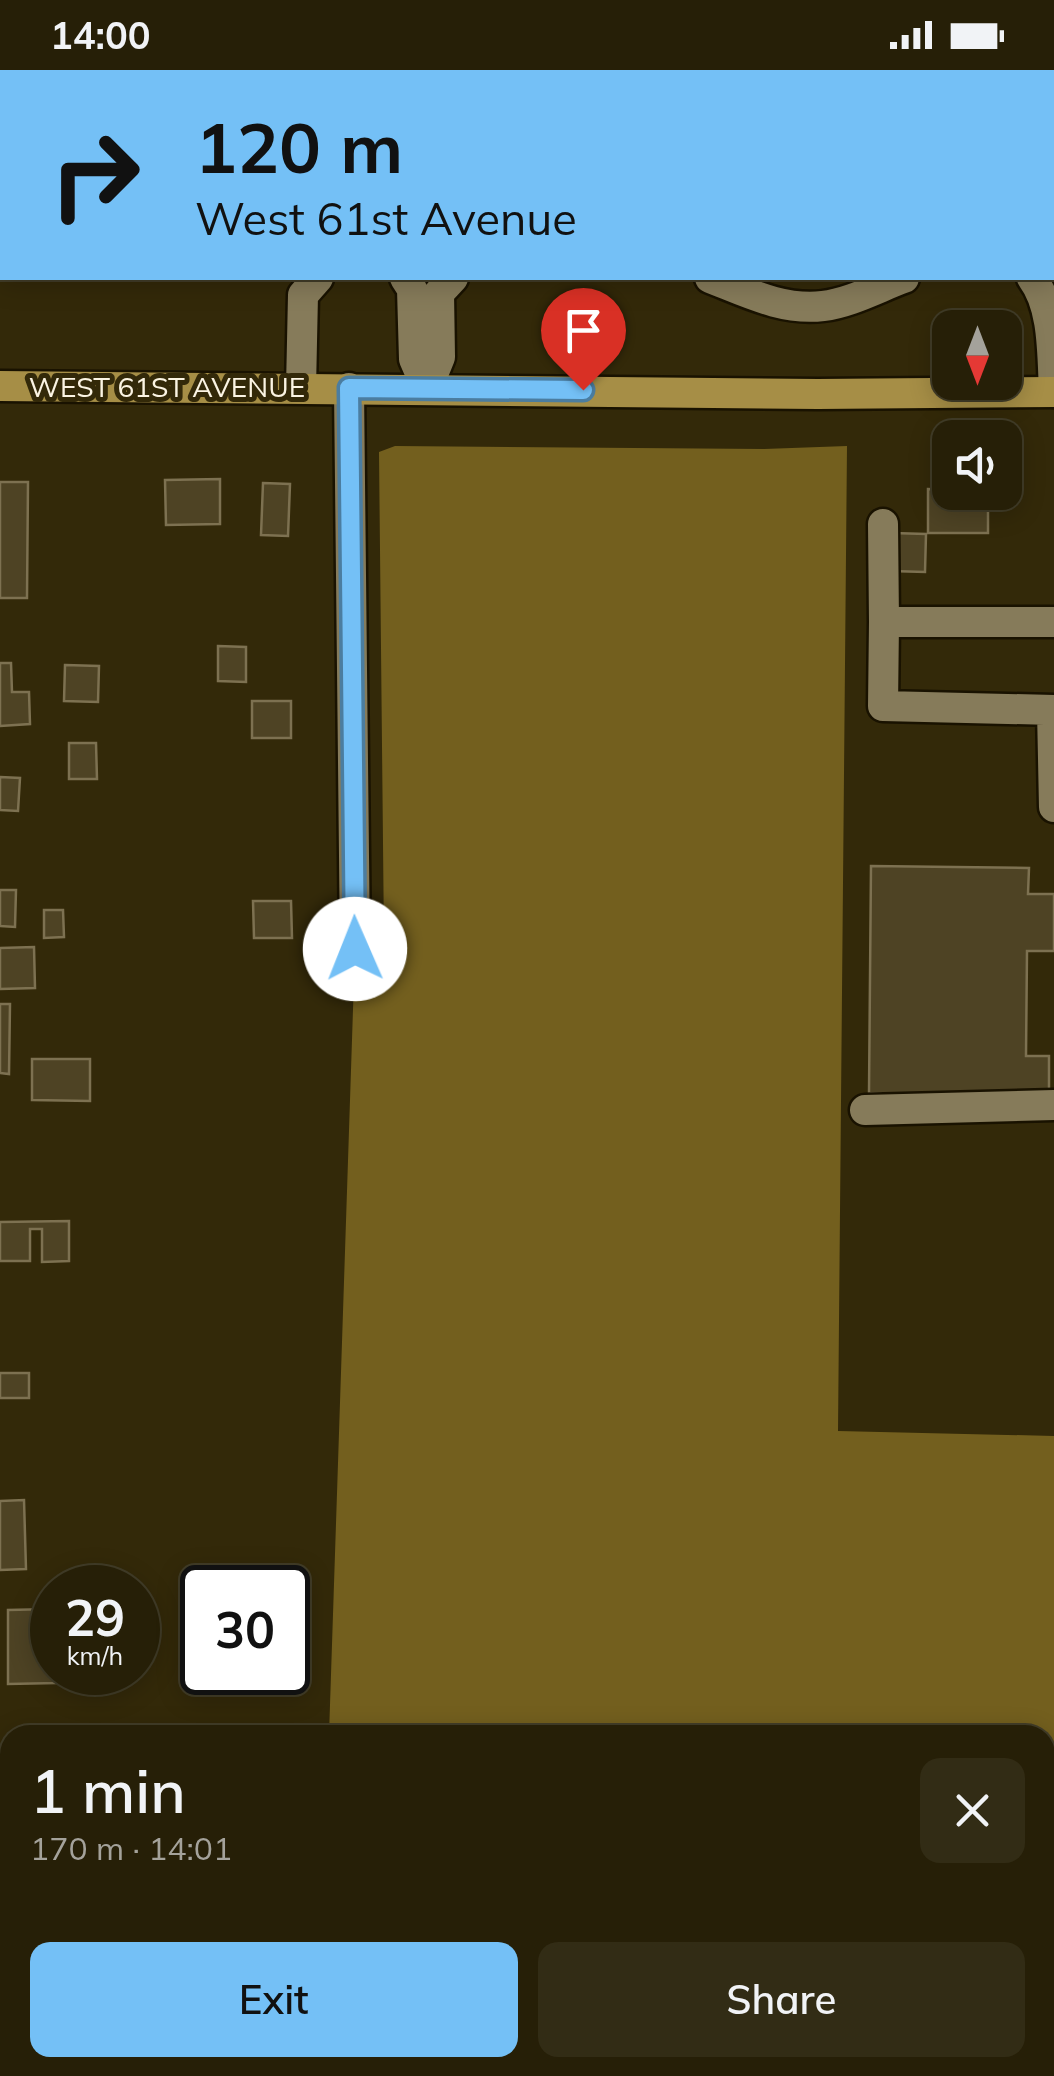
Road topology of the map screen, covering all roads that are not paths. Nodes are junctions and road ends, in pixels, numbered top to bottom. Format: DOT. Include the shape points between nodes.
graph roads {
  1 [pos="316,280"];
  2 [pos="406,280"];
  3 [pos="451,280"];
  4 [pos="715,280"];
  5 [pos="898,280"];
  6 [pos="1034,280"];
  7 [pos="0,386"];
  8 [pos="302,388"];
  9 [pos="349,388"];
  10 [pos="426,388"];
  11 [pos="1054,392"];
  12 [pos="883,524"];
  13 [pos="884,622"];
  14 [pos="1054,622"];
  15 [pos="1053,710"];
  16 [pos="1054,806"];
  17 [pos="355,949"];
  18 [pos="1054,1105"];
  19 [pos="866,1110"];
  1 -- 8 [label="street" via="302,295"];
  2 -- 10 [label="street" via="414,359"];
  3 -- 10 [label="street" via="439,293 440,357"];
  4 -- 5 [label="street" via="796,308 827,306"];
  6 -- 11 [label="street" via="1046,292"];
  7 -- 8 [label="main road, WEST 61ST AVENUE"];
  8 -- 9 [label="main road, WEST 61ST AVENUE"];
  9 -- 10 [label="main road, WEST 61ST AVENUE"];
  9 -- 17 [label="street"];
  10 -- 11 [label="main road, WEST 61ST AVENUE"];
  12 -- 13 [label="street"];
  13 -- 14 [label="street"];
  13 -- 15 [label="street" via="883,706"];
  15 -- 16 [label="street"];
  18 -- 19 [label="street"];
}
